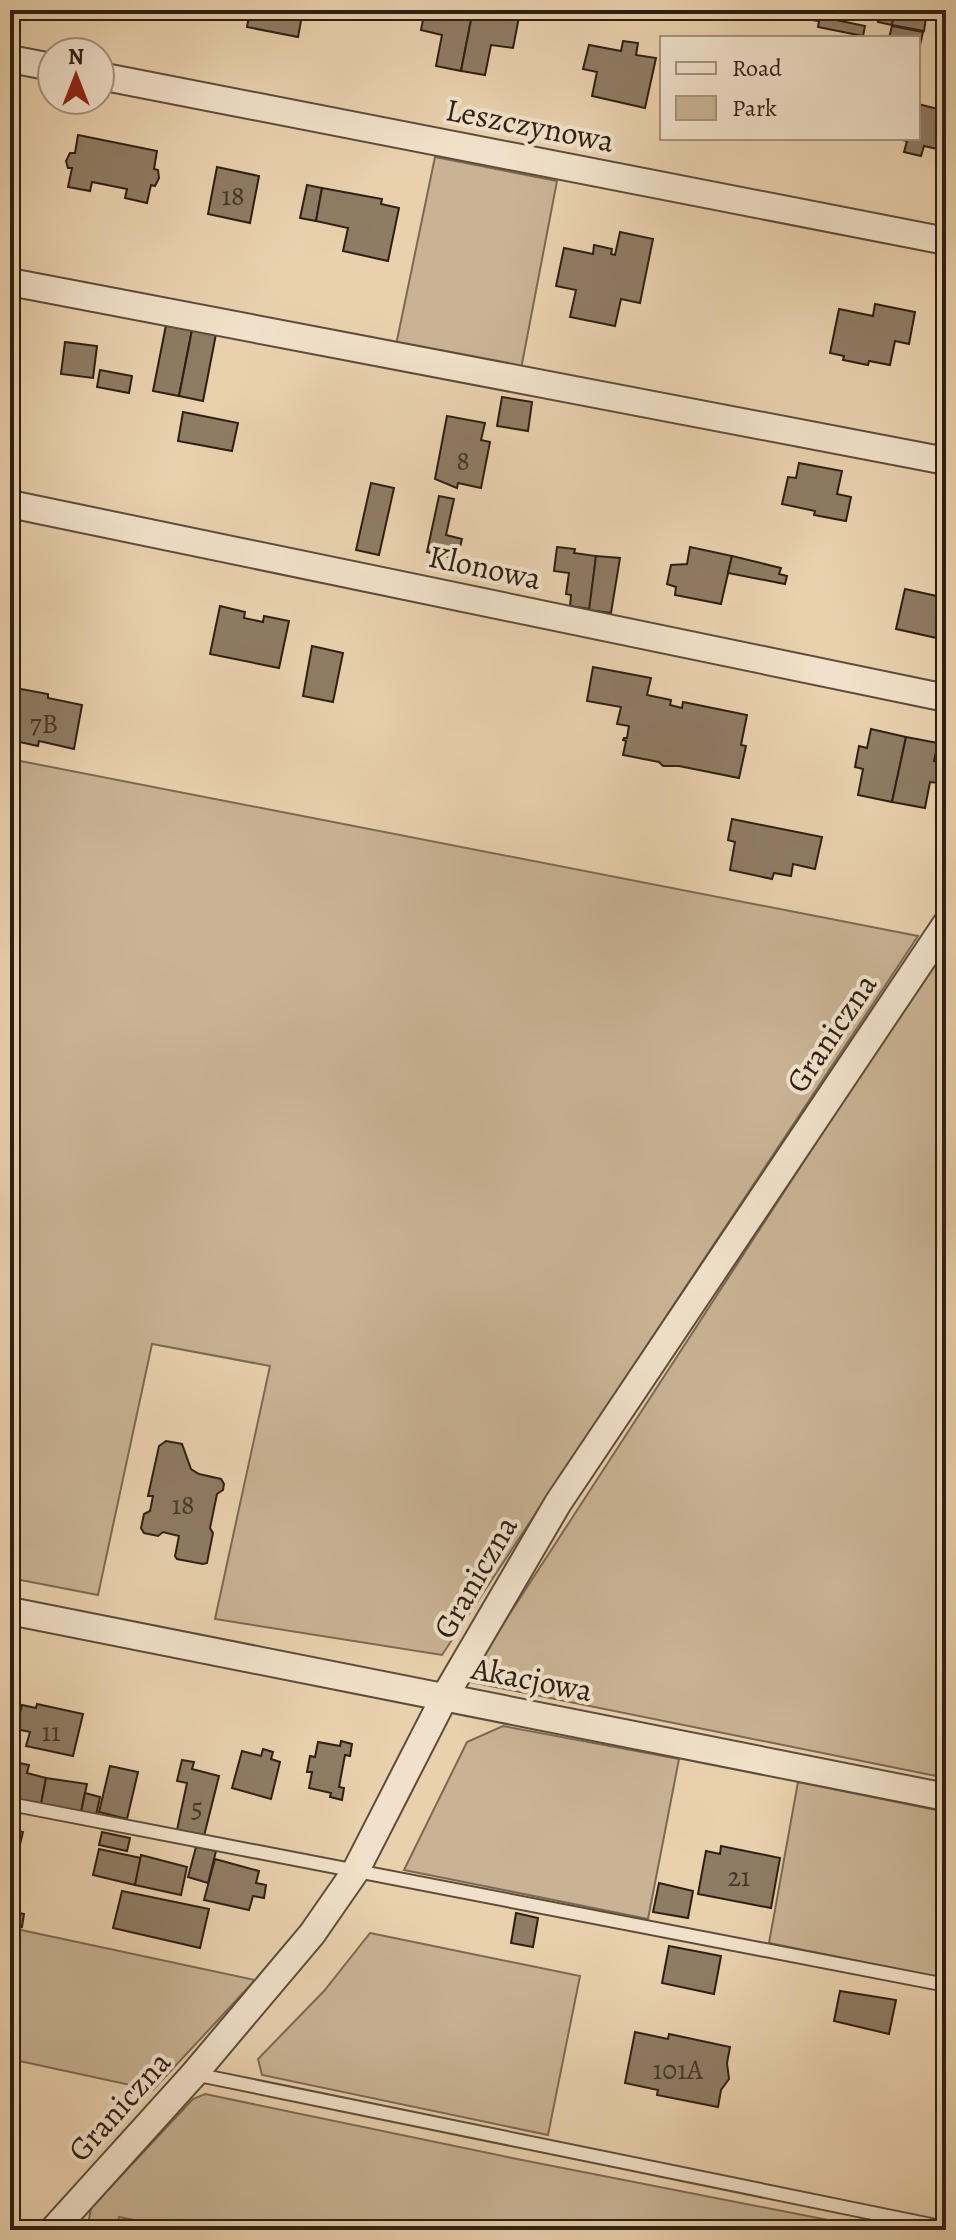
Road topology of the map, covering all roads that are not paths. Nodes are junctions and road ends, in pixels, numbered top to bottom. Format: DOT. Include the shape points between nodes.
graph roads {
  1 [pos="10,59"];
  2 [pos="36,64"];
  3 [pos="116,79"];
  4 [pos="946,241"];
  5 [pos="10,282"];
  6 [pos="946,461"];
  7 [pos="10,504"];
  8 [pos="946,698"];
  9 [pos="942,934"];
  10 [pos="10,1611"];
  11 [pos="445,1696"];
  12 [pos="946,1797"];
  13 [pos="10,1804"];
  14 [pos="355,1872"];
  15 [pos="946,1985"];
  16 [pos="194,2074"];
  17 [pos="946,2228"];
  18 [pos="53,2230"];
  1 -- 2 [label="street"];
  3 -- 4 [label="street, Leszczynowa"];
  5 -- 6 [label="street"];
  7 -- 8 [label="street, Klonowa"];
  9 -- 11 [label="street, Graniczna" via="558,1503"];
  10 -- 11 [label="street, Akacjowa"];
  11 -- 12 [label="street, Akacjowa"];
  11 -- 14 [label="street, Graniczna"];
  13 -- 14 [label="lane"];
  14 -- 15 [label="lane"];
  14 -- 16 [label="street, Graniczna" via="312,1934"];
  16 -- 17 [label="lane"];
  16 -- 18 [label="street, Graniczna"];
}
